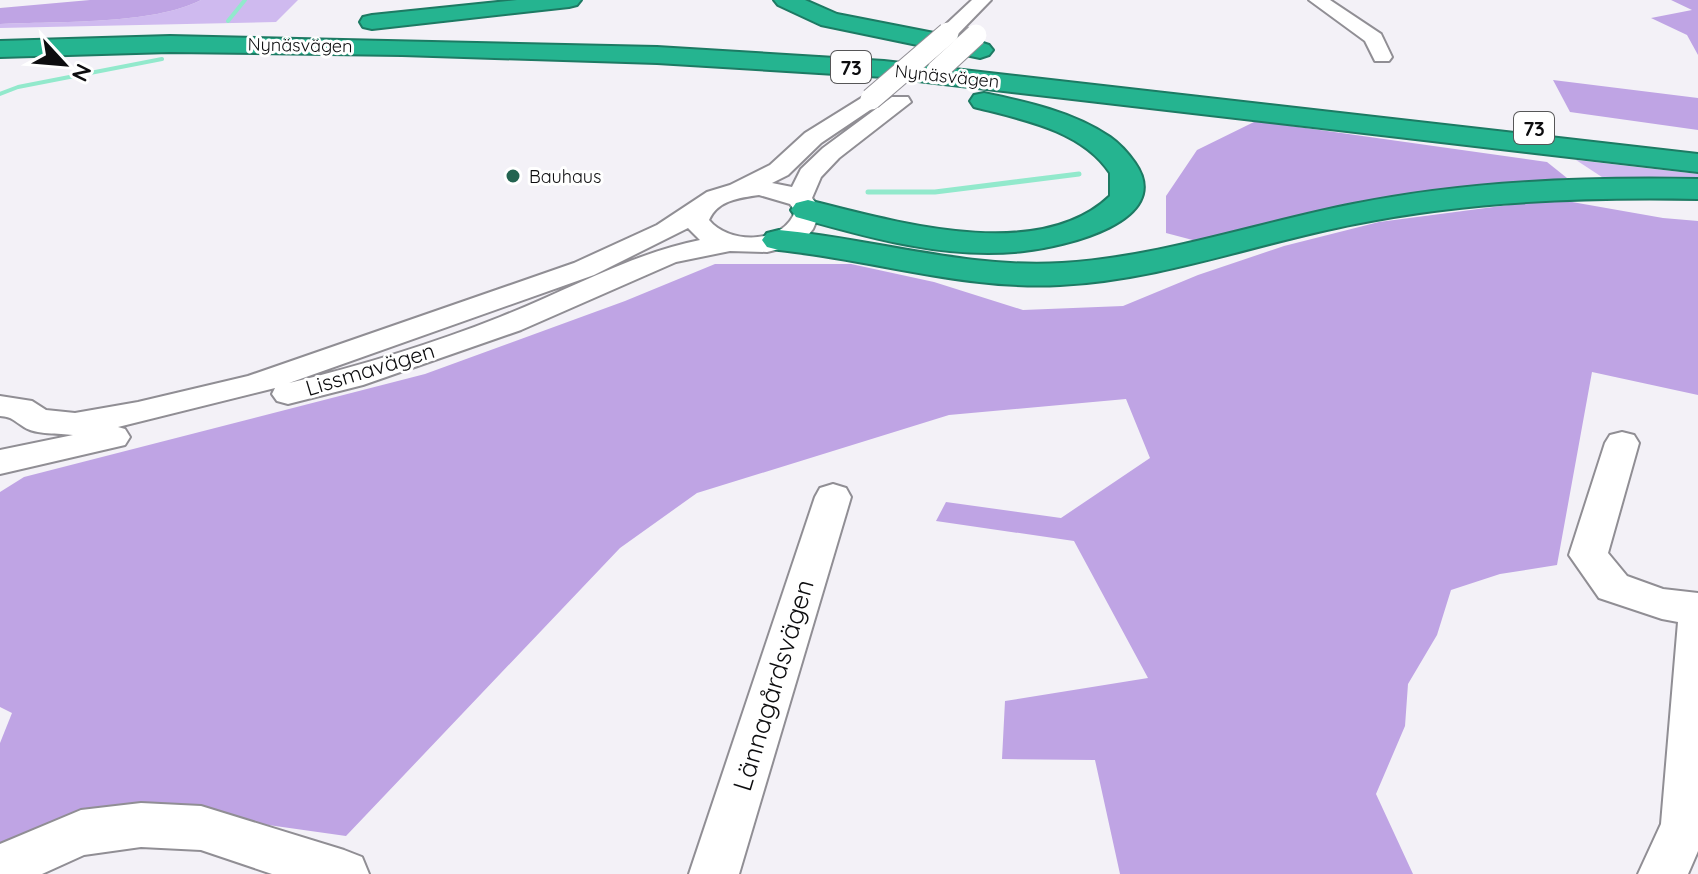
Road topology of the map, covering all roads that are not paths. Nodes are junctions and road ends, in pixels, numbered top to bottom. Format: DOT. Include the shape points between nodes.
graph roads {
  1 [pos="569,0"];
  2 [pos="786,0"];
  3 [pos="982,0"];
  4 [pos="1318,0"];
  5 [pos="1004,2"];
  6 [pos="170,32"];
  7 [pos="0,35"];
  8 [pos="0,49"];
  9 [pos="1002,53"];
  10 [pos="657,55"];
  11 [pos="1382,57"];
  12 [pos="1119,71"];
  13 [pos="1371,107"];
  14 [pos="1698,149"];
  15 [pos="1698,163"];
  16 [pos="1698,189"];
  17 [pos="735,191"];
  18 [pos="703,205"];
  19 [pos="804,205"];
  20 [pos="779,240"];
  21 [pos="728,243"];
  22 [pos="0,406"];
  23 [pos="36,420"];
  24 [pos="1622,443"];
  25 [pos="0,462"];
  26 [pos="833,497"];
  27 [pos="1698,609"];
  28 [pos="1698,622"];
  29 [pos="0,868"];
  30 [pos="344,874"];
  31 [pos="714,874"];
  32 [pos="1663,874"];
  1 -- 6 [label="highway" via="344,24"];
  2 -- 9 [label="highway" via="870,30"];
  3 -- 17 [label="street, bridge" via="871,99 813,138 779,170"];
  4 -- 11 [label="street" via="1374,38"];
  5 -- 19 [label="street, bridge" via="976,35 810,174"];
  6 -- 7 [label="highway, Nynäsvägen / 73"];
  6 -- 13 [label="highway, Nynäsvägen / 73" via="664,42 901,58"];
  8 -- 10 [label="highway, Nynäsvägen / 73" via="170,44"];
  10 -- 15 [label="highway, Nynäsvägen / 73" via="900,71"];
  10 -- 19 [label="highway" via="853,77 988,102 1072,128 1120,162 1128,179 1128,195 1111,214 1084,228 1011,242 896,233"];
  12 -- 13 [label="highway"];
  13 -- 14 [label="highway, Nynäsvägen / 73"];
  16 -- 20 [label="highway" via="1589,188 1448,198 1349,215 1158,262 1059,274 937,266 832,244"];
  17 -- 18 [label="street, Lissmavägen"];
  17 -- 19 [label="street" via="782,192"];
  18 -- 21 [label="street" via="696,220 706,234"];
  18 -- 23 [label="street, Lissmavägen" via="666,231 584,269 257,384 75,424"];
  19 -- 20 [label="street" via="808,222"];
  20 -- 21 [label="street, Lissmavägen"];
  21 -- 25 [label="street, Lissmavägen" via="668,255 510,324 352,378"];
  22 -- 23 [label="street, Lissmavägen" via="30,412"];
  23 -- 25 [label="street" via="28,441"];
  24 -- 27 [label="street" via="1588,555 1613,587 1662,604"];
  26 -- 31 [label="street, Lännagårdsvägen"];
  28 -- 32 [label="street" via="1685,825"];
  29 -- 30 [label="street" via="81,833 141,825 201,828"];
}
